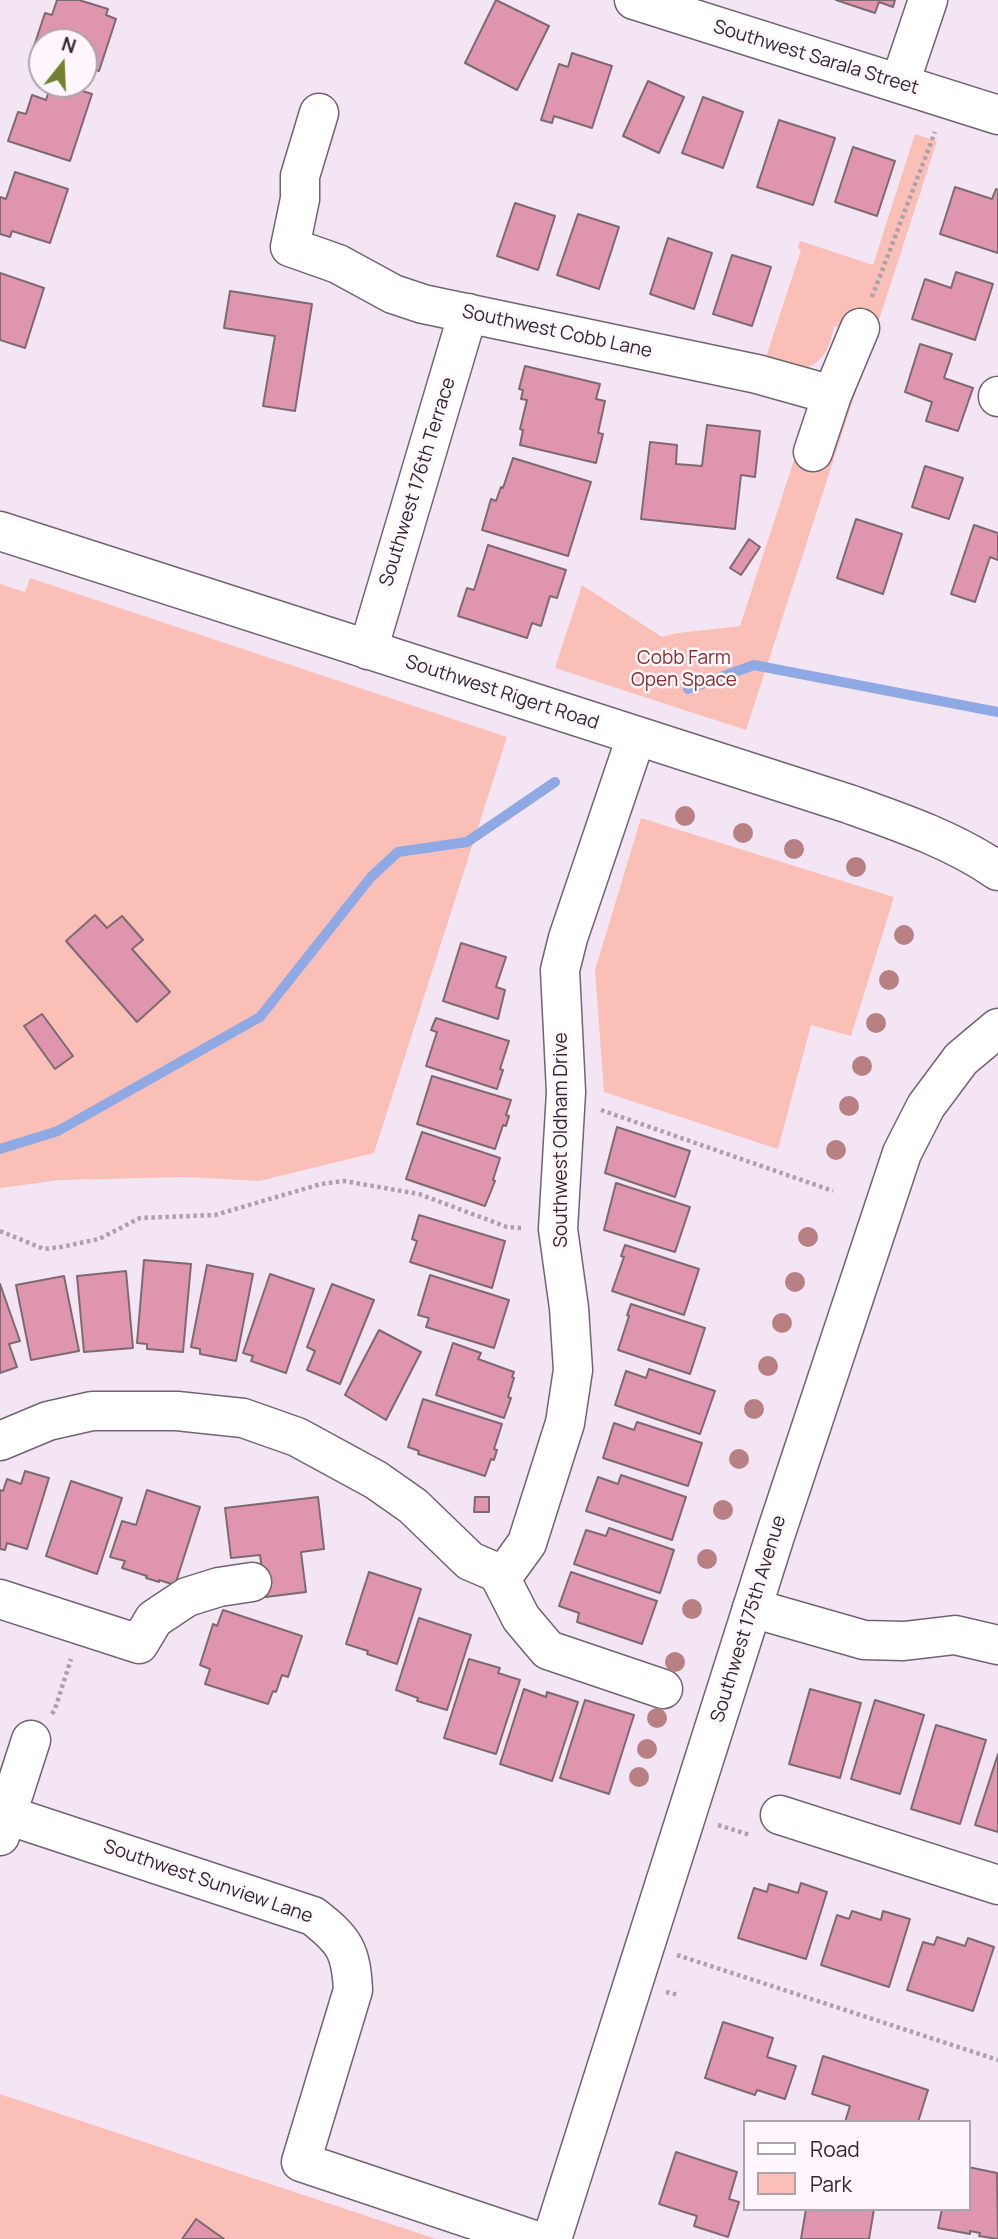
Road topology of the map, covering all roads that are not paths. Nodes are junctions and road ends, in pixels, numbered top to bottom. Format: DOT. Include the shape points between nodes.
graph roads {
  1 [pos="634,0"];
  2 [pos="928,0"];
  3 [pos="900,83"];
  4 [pos="319,113"];
  5 [pos="998,114"];
  6 [pos="468,313"];
  7 [pos="860,328"];
  8 [pos="832,395"];
  9 [pos="813,452"];
  10 [pos="0,531"];
  11 [pos="368,650"];
  12 [pos="636,737"];
  13 [pos="998,871"];
  14 [pos="998,1028"];
  15 [pos="0,1441"];
  16 [pos="498,1573"];
  17 [pos="252,1582"];
  18 [pos="0,1599"];
  19 [pos="752,1608"];
  20 [pos="998,1645"];
  21 [pos="663,1689"];
  22 [pos="32,1740"];
  23 [pos="780,1815"];
  24 [pos="4,1826"];
  25 [pos="998,1885"];
  26 [pos="531,2239"];
  27 [pos="552,2239"];
  1 -- 3 [label="street, Southwest Sarala Street"];
  2 -- 3 [label="street"];
  3 -- 5 [label="street, Southwest Sarala Street"];
  4 -- 6 [label="street, Southwest Cobb Lane" via="300,176 290,247 338,264 393,295"];
  6 -- 8 [label="street, Southwest Cobb Lane" via="757,374"];
  6 -- 11 [label="street, Southwest 176th Terrace"];
  7 -- 8 [label="street"];
  8 -- 9 [label="street"];
  10 -- 11 [label="street, Southwest Rigert Road"];
  11 -- 12 [label="street, Southwest Rigert Road"];
  12 -- 13 [label="street, Southwest Rigert Road" via="905,824"];
  12 -- 16 [label="street, Southwest Oldham Drive" via="560,970 566,1093 558,1228 573,1370 565,1423 527,1543 509,1568"];
  14 -- 19 [label="street, Southwest 175th Avenue" via="961,1059 926,1106 902,1153"];
  15 -- 16 [label="street" via="48,1421 92,1411 177,1410 243,1418 297,1437 376,1480 413,1506 470,1561"];
  16 -- 21 [label="street" via="521,1618 548,1650"];
  17 -- 18 [label="street" via="187,1597 154,1619 139,1644"];
  19 -- 20 [label="street" via="864,1640 904,1642 955,1635"];
  19 -- 27 [label="street, Southwest 175th Avenue"];
  22 -- 24 [label="street"];
  23 -- 25 [label="street"];
  24 -- 26 [label="street, Southwest Sunview Lane" via="313,1916 335,1933 349,1954 353,1990 301,2162"];
}
